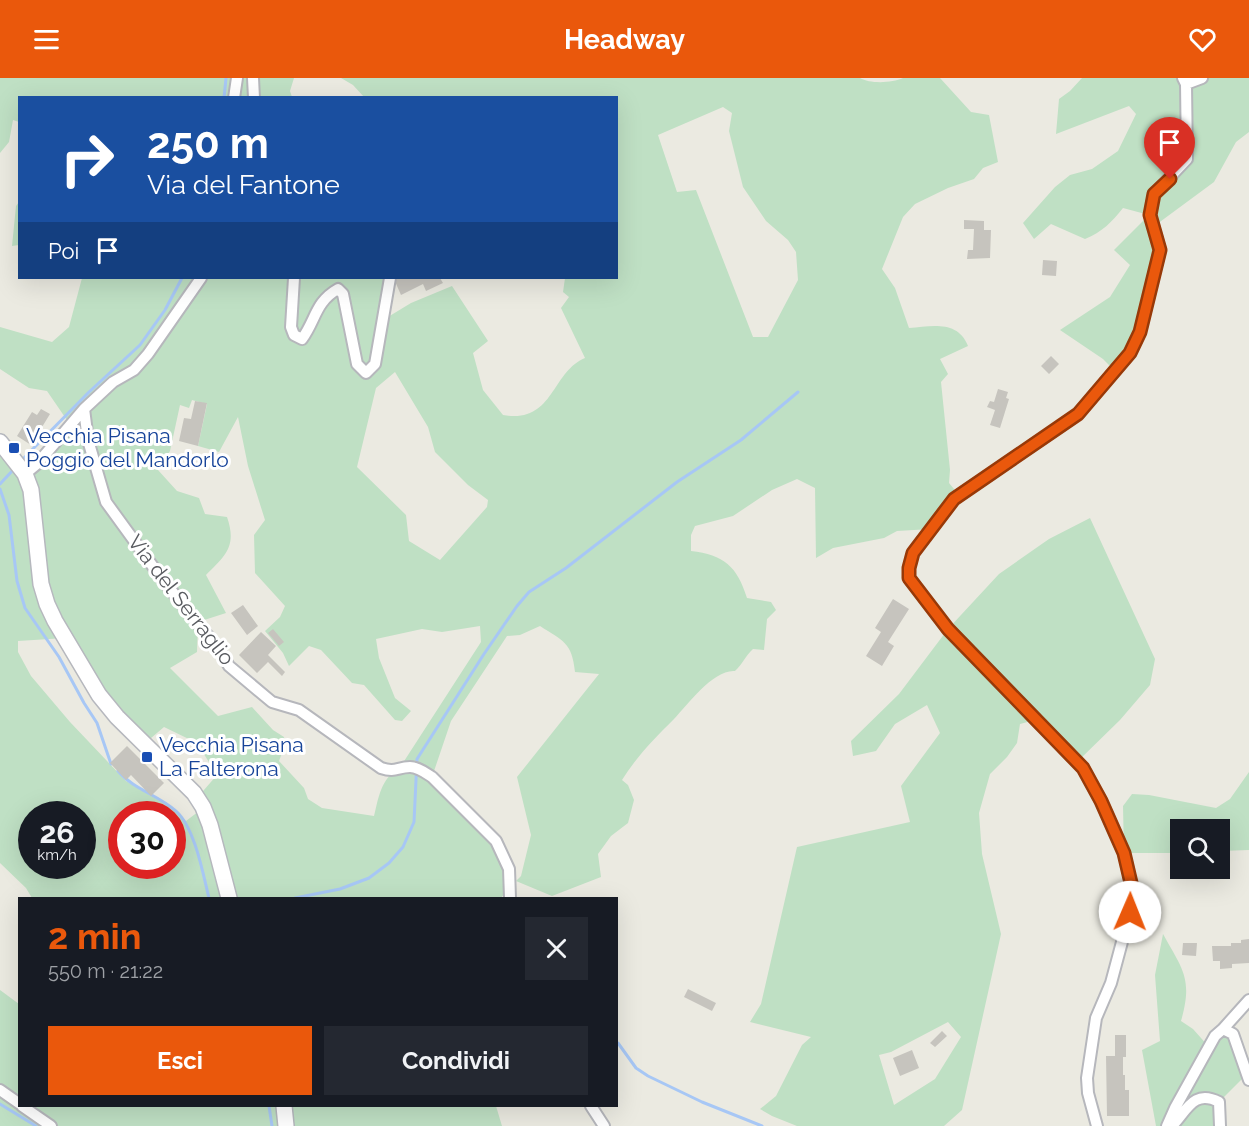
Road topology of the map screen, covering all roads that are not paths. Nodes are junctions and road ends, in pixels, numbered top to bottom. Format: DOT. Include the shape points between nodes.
graph roads {
  1 [pos="237,78"];
  2 [pos="253,78"];
  3 [pos="1202,78"];
  4 [pos="1185,81"];
  5 [pos="234,96"];
  6 [pos="254,96"];
  7 [pos="200,279"];
  8 [pos="294,279"];
  9 [pos="390,279"];
  10 [pos="84,409"];
  11 [pos="0,442"];
  12 [pos="25,474"];
  13 [pos="229,897"];
  14 [pos="510,897"];
  15 [pos="1249,1000"];
  16 [pos="1223,1029"];
  17 [pos="1249,1080"];
  18 [pos="0,1090"];
  19 [pos="18,1103"];
  20 [pos="24,1107"];
  21 [pos="284,1107"];
  22 [pos="592,1107"];
  23 [pos="51,1126"];
  24 [pos="286,1126"];
  25 [pos="604,1126"];
  26 [pos="1097,1126"];
  27 [pos="1170,1126"];
  28 [pos="1220,1126"];
  1 -- 5 [label="street"];
  2 -- 6 [label="street"];
  3 -- 4 [label="street"];
  4 -- 26 [label="street" via="1187,159 1154,194 1150,215 1160,250 1140,332 1130,353 1078,414 954,499 913,553 909,568 909,578 948,629 1083,768 1124,853 1131,883 1130,912 1111,983 1096,1018 1087,1078"];
  7 -- 10 [label="street" via="134,370 113,382"];
  8 -- 9 [label="street" via="294,335 302,339 318,306 338,289 343,294 357,364 366,373 375,364"];
  10 -- 12 [label="street"];
  10 -- 14 [label="street, Via del Serraglio" via="88,440 106,502 229,666 272,702 299,710 381,768 393,772 410,767 432,777 496,841 509,869"];
  11 -- 12 [label="main road"];
  12 -- 13 [label="main road" via="34,508 46,604 99,695 203,807"];
  15 -- 16 [label="street"];
  16 -- 17 [label="street" via="1233,1034"];
  16 -- 27 [label="street" via="1215,1036 1175,1108"];
  18 -- 19 [label="street"];
  20 -- 23 [label="street"];
  21 -- 24 [label="main road"];
  22 -- 25 [label="street"];
  27 -- 28 [label="street" via="1189,1104 1201,1097 1219,1102"];
}
